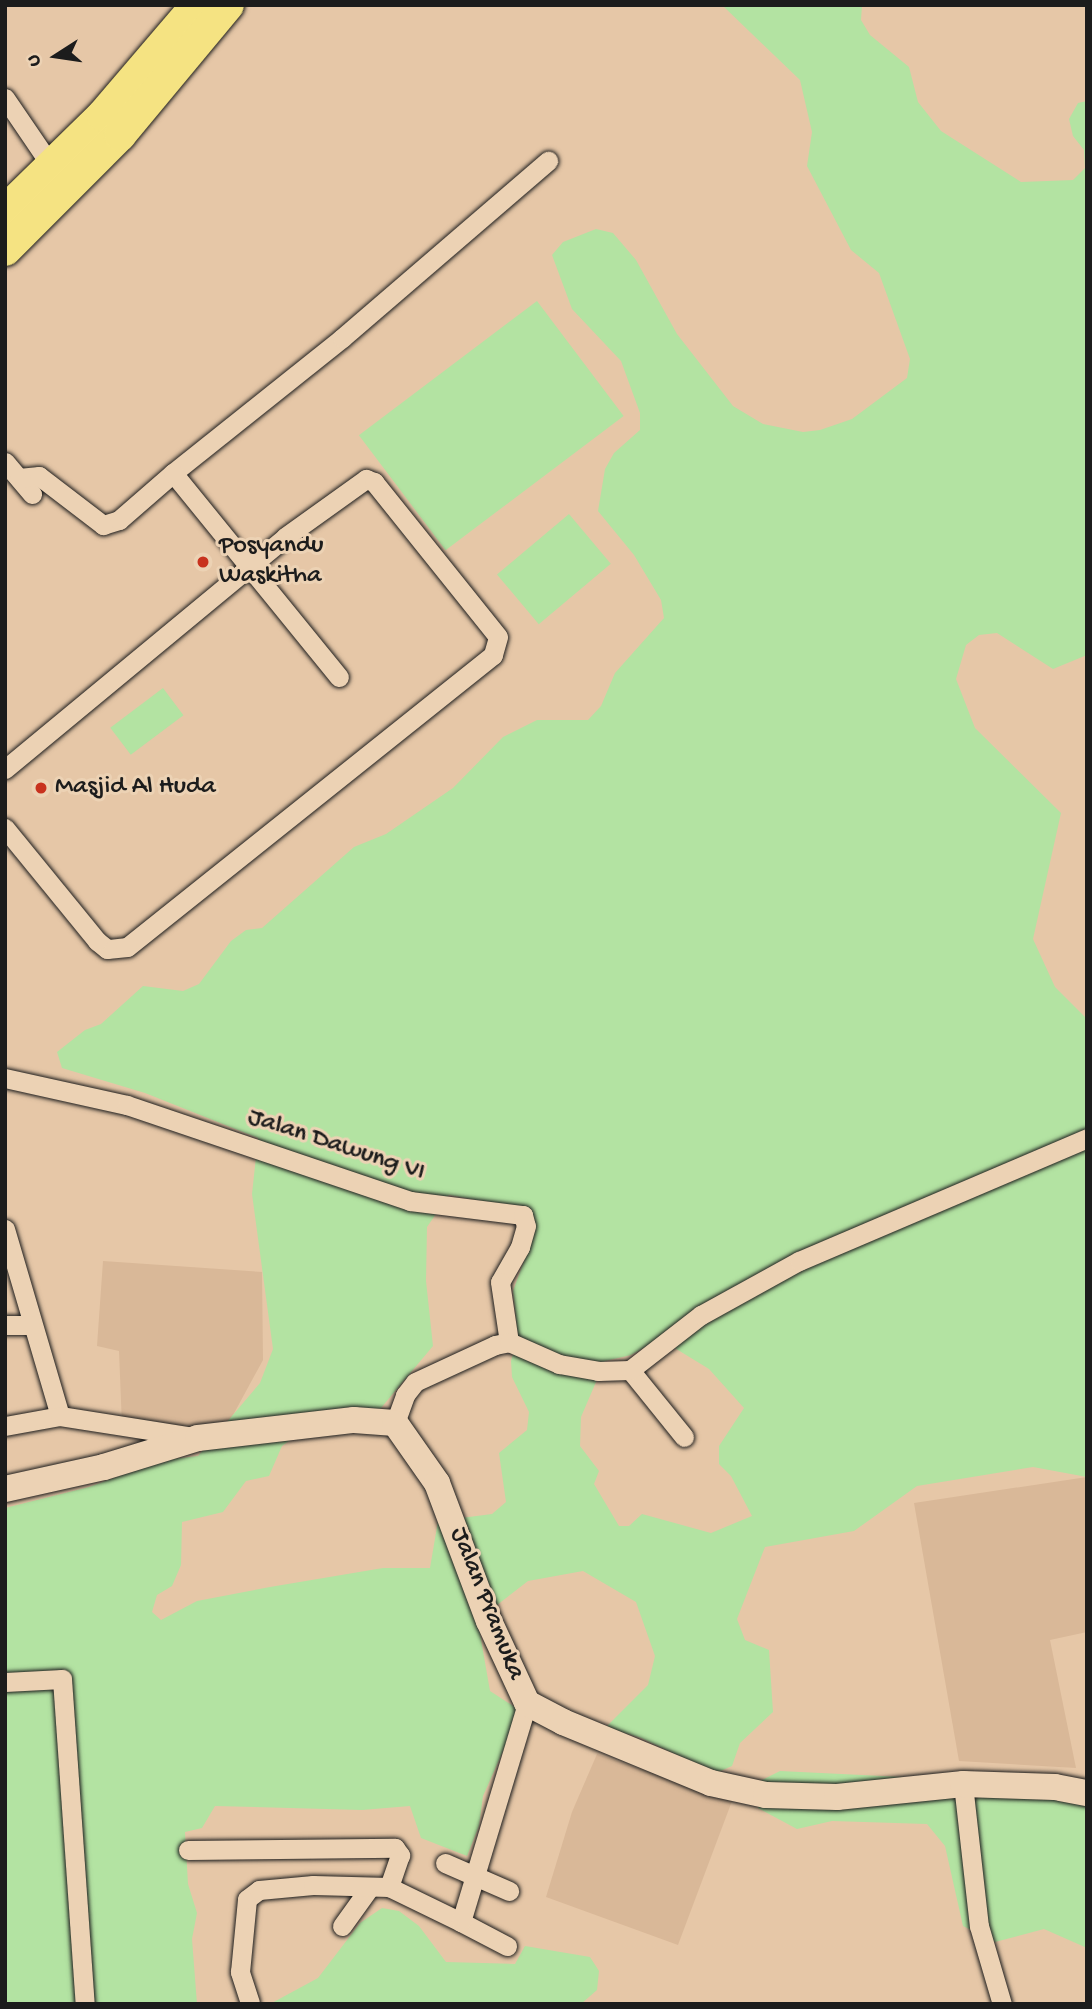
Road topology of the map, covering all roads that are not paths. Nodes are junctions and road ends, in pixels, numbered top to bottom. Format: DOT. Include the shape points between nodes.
graph roads {
  1 [pos="197,5"];
  2 [pos="228,5"];
  3 [pos="5,98"];
  4 [pos="548,161"];
  5 [pos="52,167"];
  6 [pos="5,211"];
  7 [pos="5,250"];
  8 [pos="5,462"];
  9 [pos="173,473"];
  10 [pos="19,478"];
  11 [pos="32,494"];
  12 [pos="250,568"];
  13 [pos="339,677"];
  14 [pos="5,769"];
  15 [pos="5,828"];
  16 [pos="5,1078"];
  17 [pos="1087,1138"];
  18 [pos="5,1230"];
  19 [pos="5,1325"];
  20 [pos="30,1325"];
  21 [pos="509,1342"];
  22 [pos="630,1370"];
  23 [pos="60,1416"];
  24 [pos="395,1423"];
  25 [pos="5,1426"];
  26 [pos="684,1437"];
  27 [pos="198,1438"];
  28 [pos="5,1489"];
  29 [pos="5,1682"];
  30 [pos="527,1703"];
  31 [pos="963,1784"];
  32 [pos="1087,1793"];
  33 [pos="188,1850"];
  34 [pos="445,1863"];
  35 [pos="477,1879"];
  36 [pos="380,1887"];
  37 [pos="509,1891"];
  38 [pos="461,1922"];
  39 [pos="342,1926"];
  40 [pos="507,1946"];
  41 [pos="250,2003"];
  42 [pos="85,2004"];
  43 [pos="1002,2004"];
  1 -- 5 [label="highway" via="162,51"];
  2 -- 7 [label="highway" via="120,135"];
  3 -- 5 [label="street"];
  4 -- 9 [label="street" via="342,338"];
  5 -- 6 [label="highway"];
  8 -- 10 [label="street"];
  9 -- 10 [label="street" via="119,520 103,526 39,476"];
  9 -- 12 [label="street"];
  10 -- 11 [label="street"];
  12 -- 13 [label="street"];
  12 -- 14 [label="street"];
  12 -- 15 [label="street" via="366,479 374,482 491,624 498,646 127,947 107,949 97,941"];
  16 -- 21 [label="street, Jalan Dawung VI" via="127,1105 410,1201 523,1216 526,1226 520,1247 500,1282"];
  17 -- 22 [label="street" via="799,1261 701,1315"];
  18 -- 20 [label="street"];
  19 -- 20 [label="street"];
  20 -- 23 [label="street"];
  21 -- 22 [label="street" via="559,1364 598,1371"];
  21 -- 24 [label="street" via="445,1365 415,1382"];
  22 -- 26 [label="street"];
  23 -- 25 [label="street"];
  23 -- 27 [label="street"];
  24 -- 27 [label="main road" via="354,1420"];
  24 -- 30 [label="main road, Jalan Pramuka" via="437,1483 489,1622"];
  27 -- 28 [label="main road" via="104,1467"];
  29 -- 42 [label="street" via="62,1679"];
  30 -- 31 [label="main road, Jalan Pramuka" via="711,1783 766,1795 837,1797"];
  30 -- 35 [label="street"];
  31 -- 32 [label="main road, Jalan Pramuka"];
  31 -- 43 [label="street" via="979,1926"];
  33 -- 36 [label="street" via="395,1848 400,1855"];
  34 -- 35 [label="street"];
  35 -- 37 [label="street"];
  35 -- 38 [label="street"];
  36 -- 38 [label="street"];
  36 -- 39 [label="street"];
  36 -- 41 [label="street" via="286,1888 259,1891 247,1899 240,1972"];
  38 -- 40 [label="street"];
}
